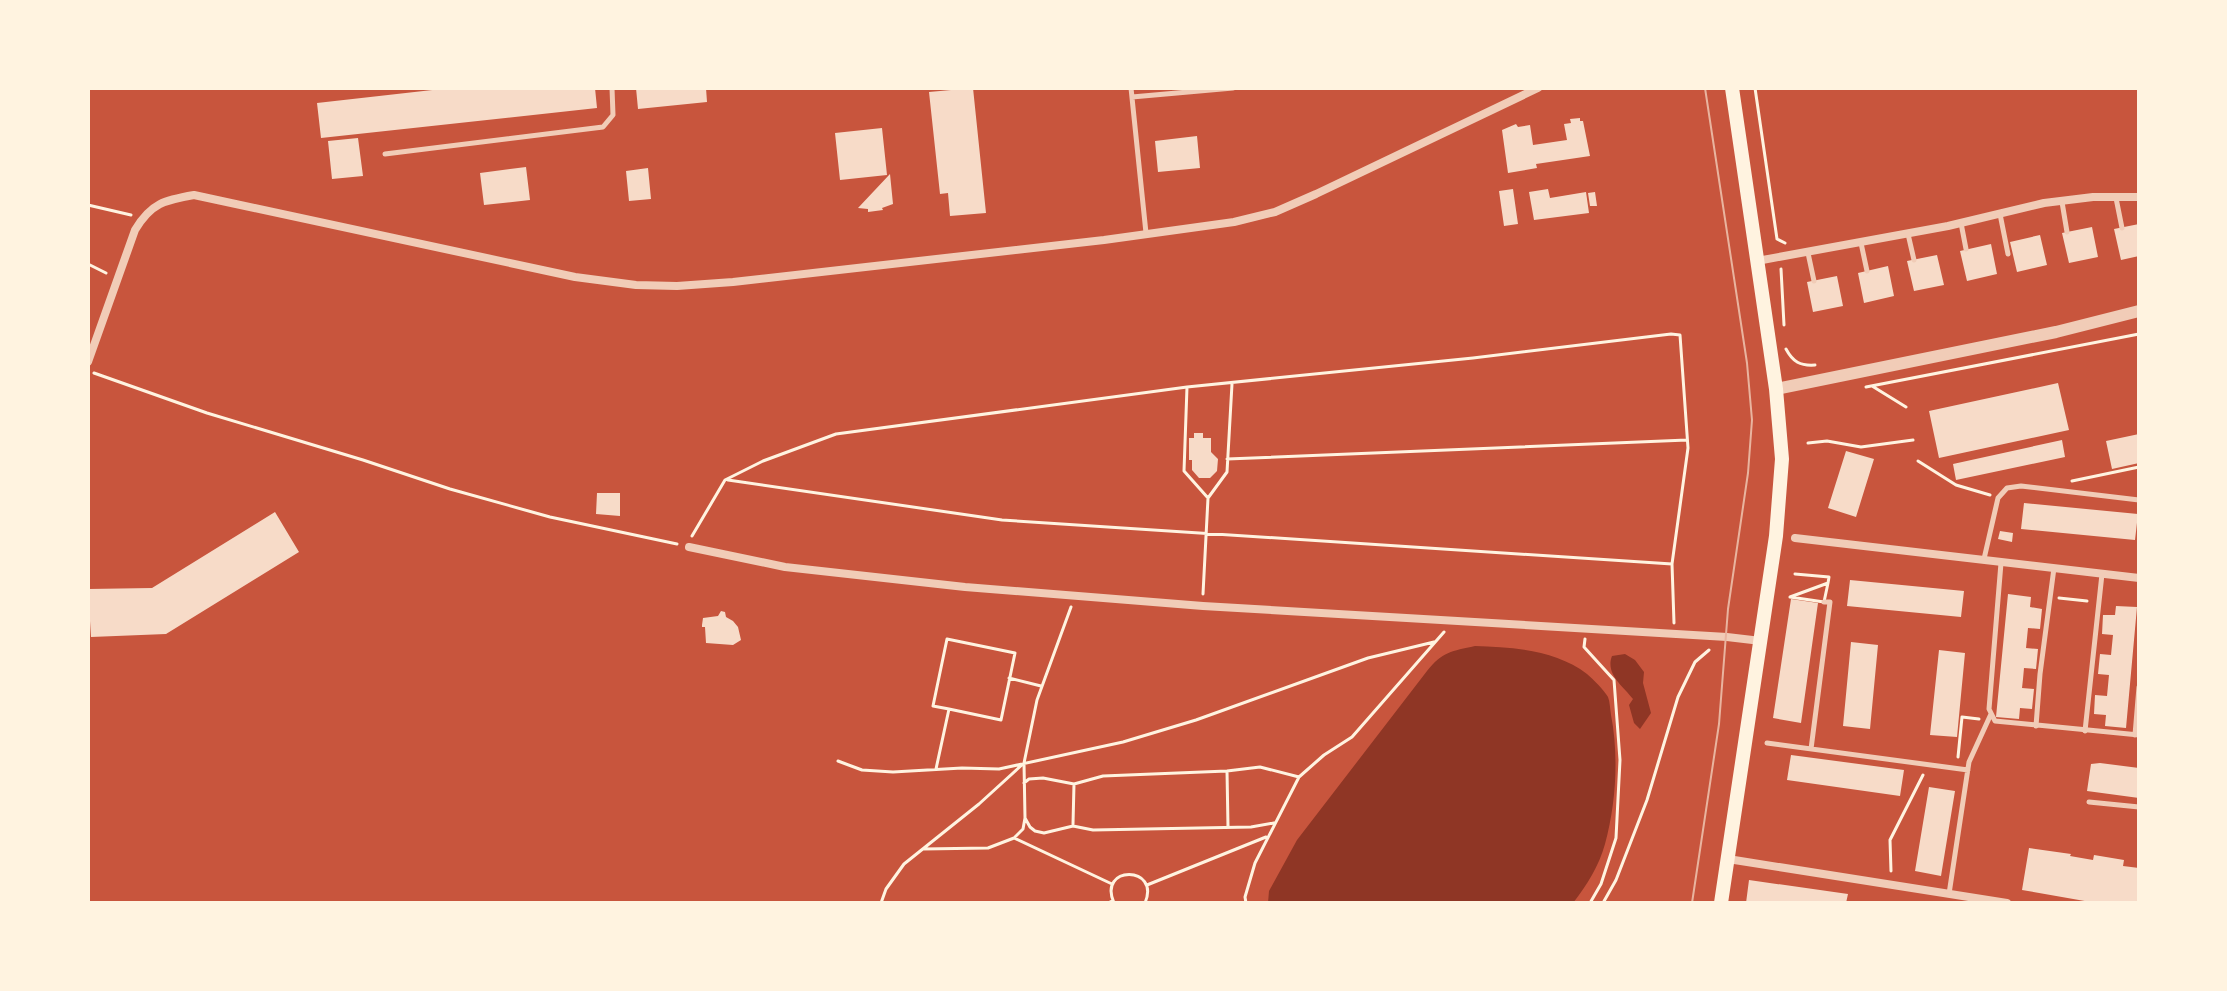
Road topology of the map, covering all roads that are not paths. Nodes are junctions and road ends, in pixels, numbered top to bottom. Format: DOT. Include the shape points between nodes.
graph roads {
  1 [pos="612,88"];
  2 [pos="1131,88"];
  3 [pos="1233,88"];
  4 [pos="1538,88"];
  5 [pos="1732,88"];
  6 [pos="1132,97"];
  7 [pos="385,154"];
  8 [pos="2116,197"];
  9 [pos="2139,197"];
  10 [pos="2062,201"];
  11 [pos="2000,214"];
  12 [pos="1961,223"];
  13 [pos="2122,228"];
  14 [pos="2067,232"];
  15 [pos="1146,234"];
  16 [pos="1908,234"];
  17 [pos="1861,243"];
  18 [pos="1966,249"];
  19 [pos="1808,253"];
  20 [pos="2008,254"];
  21 [pos="1914,260"];
  22 [pos="1757,261"];
  23 [pos="1867,271"];
  24 [pos="1814,281"];
  25 [pos="2139,311"];
  26 [pos="88,362"];
  27 [pos="1776,389"];
  28 [pos="2139,500"];
  29 [pos="1795,538"];
  30 [pos="689,547"];
  31 [pos="1984,560"];
  32 [pos="2001,562"];
  33 [pos="2054,568"];
  34 [pos="2102,574"];
  35 [pos="2139,578"];
  36 [pos="1824,602"];
  37 [pos="1761,641"];
  38 [pos="2139,687"];
  39 [pos="1990,717"];
  40 [pos="2036,726"];
  41 [pos="2085,731"];
  42 [pos="2137,735"];
  43 [pos="1767,743"];
  44 [pos="1811,749"];
  45 [pos="1968,770"];
  46 [pos="2089,802"];
  47 [pos="2139,807"];
  48 [pos="1728,859"];
  49 [pos="1949,894"];
  50 [pos="1721,903"];
  51 [pos="2007,903"];
  1 -- 7 [label="lane" via="613,115 603,127"];
  2 -- 6 [label="lane"];
  3 -- 6 [label="lane"];
  4 -- 15 [label="street" via="1275,212"];
  5 -- 22 [label="main road"];
  6 -- 15 [label="lane"];
  8 -- 9 [label="street"];
  8 -- 10 [label="street"];
  8 -- 13 [label="lane"];
  10 -- 11 [label="street"];
  10 -- 14 [label="lane"];
  11 -- 12 [label="street"];
  11 -- 20 [label="lane"];
  12 -- 16 [label="street"];
  12 -- 18 [label="lane"];
  15 -- 26 [label="street" via="733,282 636,285 575,277 194,195 165,200 142,218"];
  16 -- 17 [label="street"];
  16 -- 21 [label="lane"];
  17 -- 19 [label="street"];
  17 -- 23 [label="lane"];
  19 -- 22 [label="street"];
  19 -- 24 [label="lane"];
  22 -- 27 [label="main road"];
  25 -- 27 [label="street"];
  27 -- 37 [label="main road" via="1781,498"];
  28 -- 31 [label="lane" via="2007,488 1998,498"];
  29 -- 31 [label="street"];
  30 -- 37 [label="street" via="785,567 965,587"];
  31 -- 32 [label="street"];
  32 -- 33 [label="street"];
  32 -- 39 [label="lane"];
  33 -- 34 [label="street"];
  33 -- 40 [label="lane"];
  34 -- 35 [label="street"];
  34 -- 41 [label="lane"];
  36 -- 44 [label="lane" via="1830,602"];
  37 -- 48 [label="main road"];
  38 -- 42 [label="lane"];
  39 -- 40 [label="lane"];
  39 -- 45 [label="lane"];
  40 -- 41 [label="lane"];
  41 -- 42 [label="lane"];
  43 -- 44 [label="lane"];
  44 -- 45 [label="lane"];
  45 -- 49 [label="lane"];
  46 -- 47 [label="lane"];
  48 -- 49 [label="street"];
  48 -- 50 [label="main road"];
  49 -- 51 [label="street"];
}
